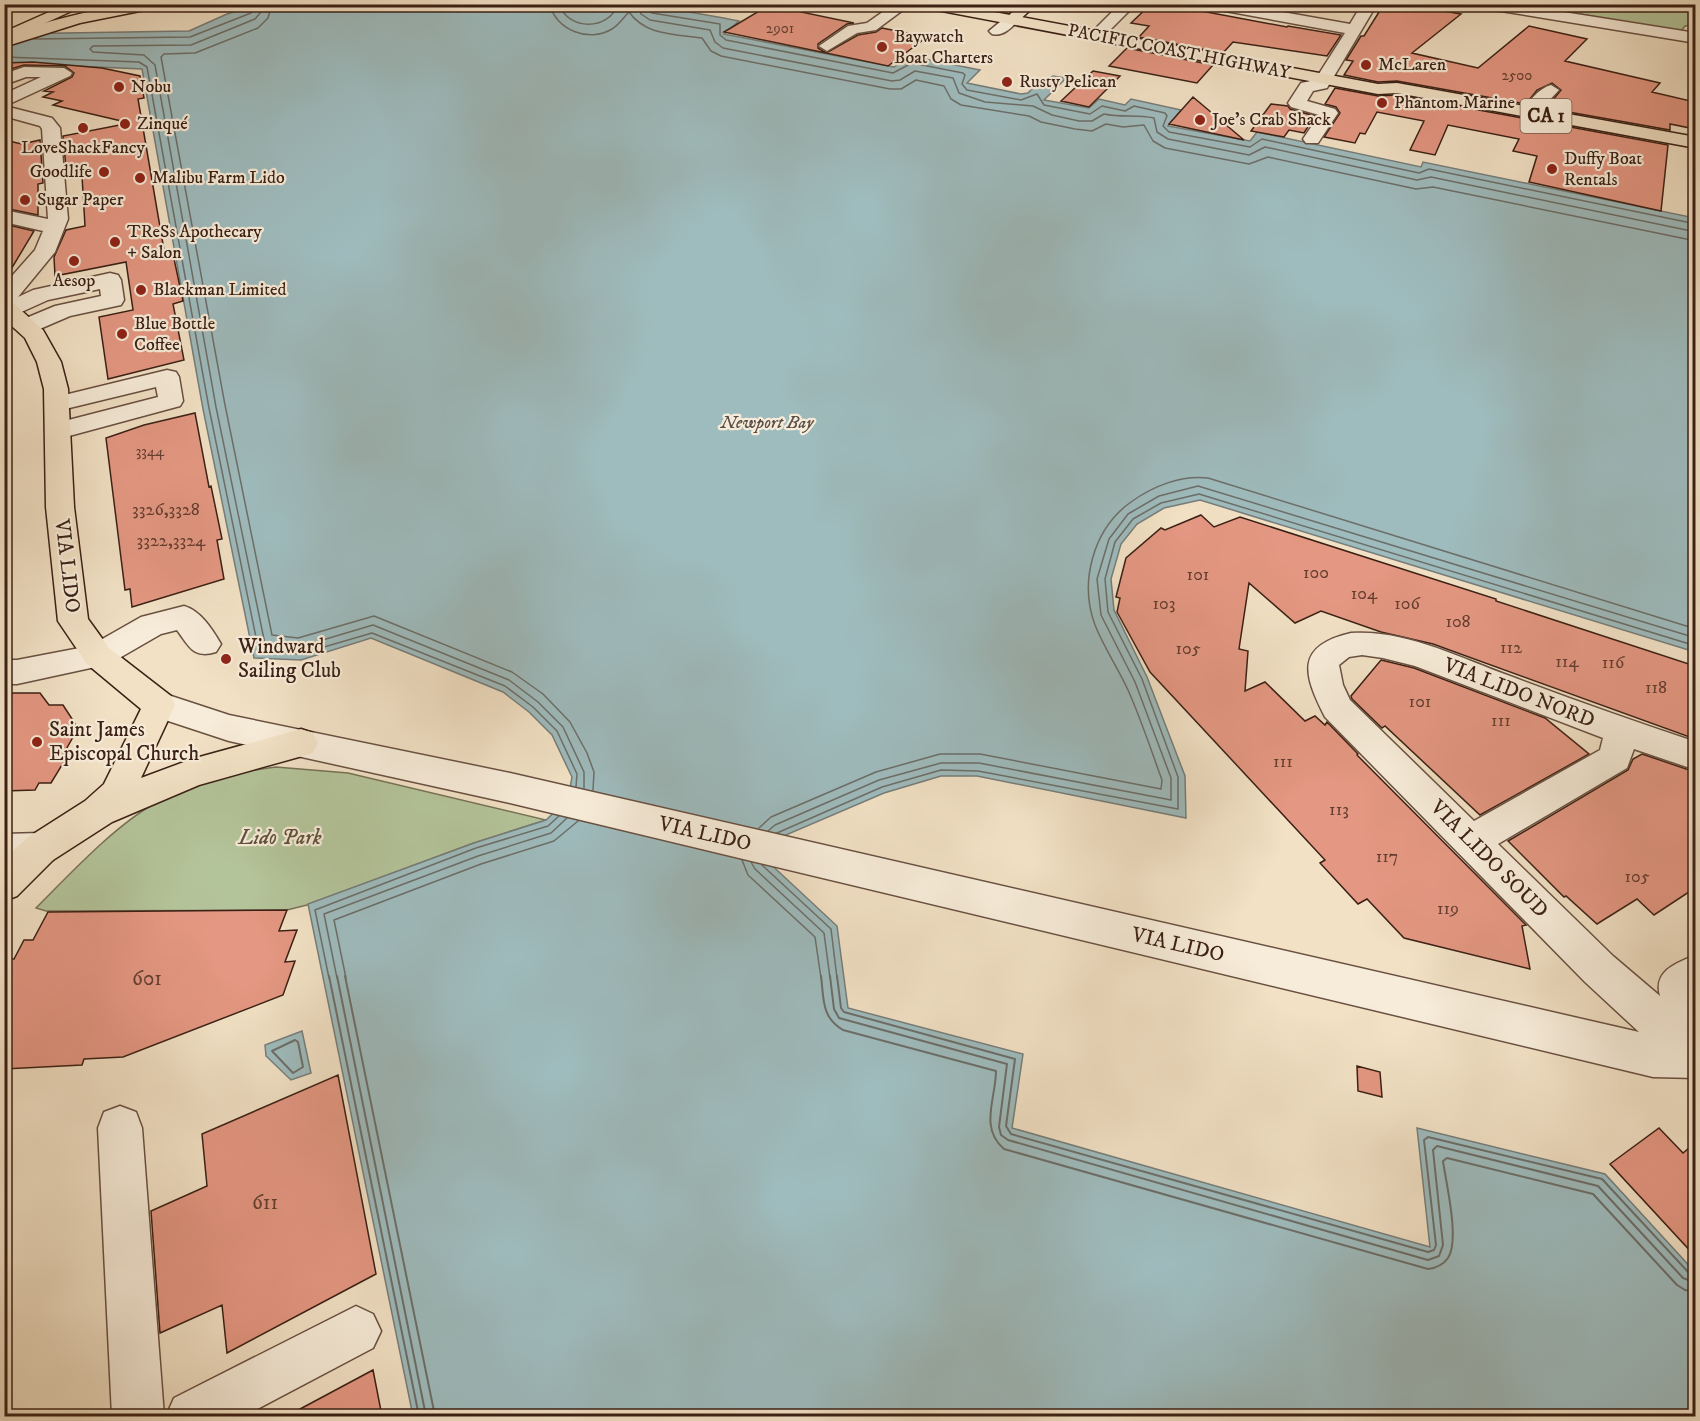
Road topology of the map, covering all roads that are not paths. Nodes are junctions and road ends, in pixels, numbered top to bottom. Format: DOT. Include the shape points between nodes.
graph roads {
  1 [pos="80,4"];
  2 [pos="155,4"];
  3 [pos="904,4"];
  4 [pos="926,4"];
  5 [pos="977,4"];
  6 [pos="1129,4"];
  7 [pos="1209,4"];
  8 [pos="1370,4"];
  9 [pos="1454,4"];
  10 [pos="49,5"];
  11 [pos="1020,12"];
  12 [pos="4,24"];
  13 [pos="1356,30"];
  14 [pos="997,31"];
  15 [pos="1109,34"];
  16 [pos="4,38"];
  17 [pos="1695,38"];
  18 [pos="4,42"];
  19 [pos="827,46"];
  20 [pos="1101,53"];
  21 [pos="1325,77"];
  22 [pos="4,80"];
  23 [pos="1551,90"];
  24 [pos="4,101"];
  25 [pos="4,111"];
  26 [pos="1534,113"];
  27 [pos="1312,140"];
  28 [pos="1695,143"];
  29 [pos="4,216"];
  30 [pos="56,226"];
  31 [pos="11,310"];
  32 [pos="205,644"];
  33 [pos="1340,647"];
  34 [pos="98,656"];
  35 [pos="4,672"];
  36 [pos="159,705"];
  37 [pos="1621,731"];
  38 [pos="301,742"];
  39 [pos="1695,756"];
  40 [pos="98,812"];
  41 [pos="1471,841"];
  42 [pos="40,849"];
  43 [pos="4,850"];
  44 [pos="4,884"];
  45 [pos="1695,974"];
  46 [pos="1695,1049"];
  47 [pos="1695,1056"];
  48 [pos="120,1128"];
  49 [pos="356,1331"];
  50 [pos="138,1416"];
  51 [pos="192,1416"];
  1 -- 16 [label="main road"];
  2 -- 18 [label="main road" via="59,23"];
  3 -- 19 [label="street" via="872,27 853,29"];
  4 -- 11 [label="main road, PACIFIC COAST HIGHWAY / CA 1"];
  5 -- 11 [label="main road, PACIFIC COAST HIGHWAY / CA 1"];
  6 -- 15 [label="street"];
  7 -- 13 [label="street"];
  8 -- 13 [label="street"];
  9 -- 17 [label="street" via="1501,7"];
  10 -- 12 [label="main road"];
  11 -- 14 [label="street"];
  11 -- 15 [label="main road, PACIFIC COAST HIGHWAY / CA 1"];
  13 -- 21 [label="street"];
  15 -- 20 [label="street"];
  15 -- 21 [label="main road, PACIFIC COAST HIGHWAY / CA 1"];
  21 -- 26 [label="main road, PACIFIC COAST HIGHWAY / CA 1"];
  21 -- 27 [label="street" via="1307,87 1297,103 1329,113"];
  22 -- 24 [label="street" via="24,72 64,73"];
  23 -- 26 [label="street" via="1535,106"];
  25 -- 30 [label="street" via="46,122 51,128"];
  26 -- 28 [label="main road, PACIFIC COAST HIGHWAY / CA 1"];
  29 -- 30 [label="street"];
  30 -- 31 [label="street"];
  31 -- 34 [label="main road, VIA LIDO" via="35,335 49,362 56,389 60,507 73,621"];
  32 -- 34 [label="street" via="184,617 152,626"];
  33 -- 37 [label="street, VIA LIDO NORD" via="1391,647"];
  33 -- 41 [label="street, VIA LIDO SOUD" via="1323,662 1337,708"];
  34 -- 35 [label="street"];
  34 -- 36 [label="main road, VIA LIDO"];
  36 -- 38 [label="street, VIA LIDO" via="229,728"];
  36 -- 40 [label="main road" via="116,794"];
  37 -- 39 [label="street, VIA LIDO NORD"];
  37 -- 41 [label="street" via="1615,758"];
  38 -- 40 [label="main road" via="192,773"];
  38 -- 47 [label="street, VIA LIDO" via="1653,1056"];
  40 -- 42 [label="main road"];
  41 -- 47 [label="street, VIA LIDO SOUD" via="1599,969"];
  42 -- 43 [label="street"];
  42 -- 44 [label="main road"];
  45 -- 46 [label="street" via="1677,986"];
  48 -- 50 [label="street"];
  49 -- 51 [label="street"];
}
